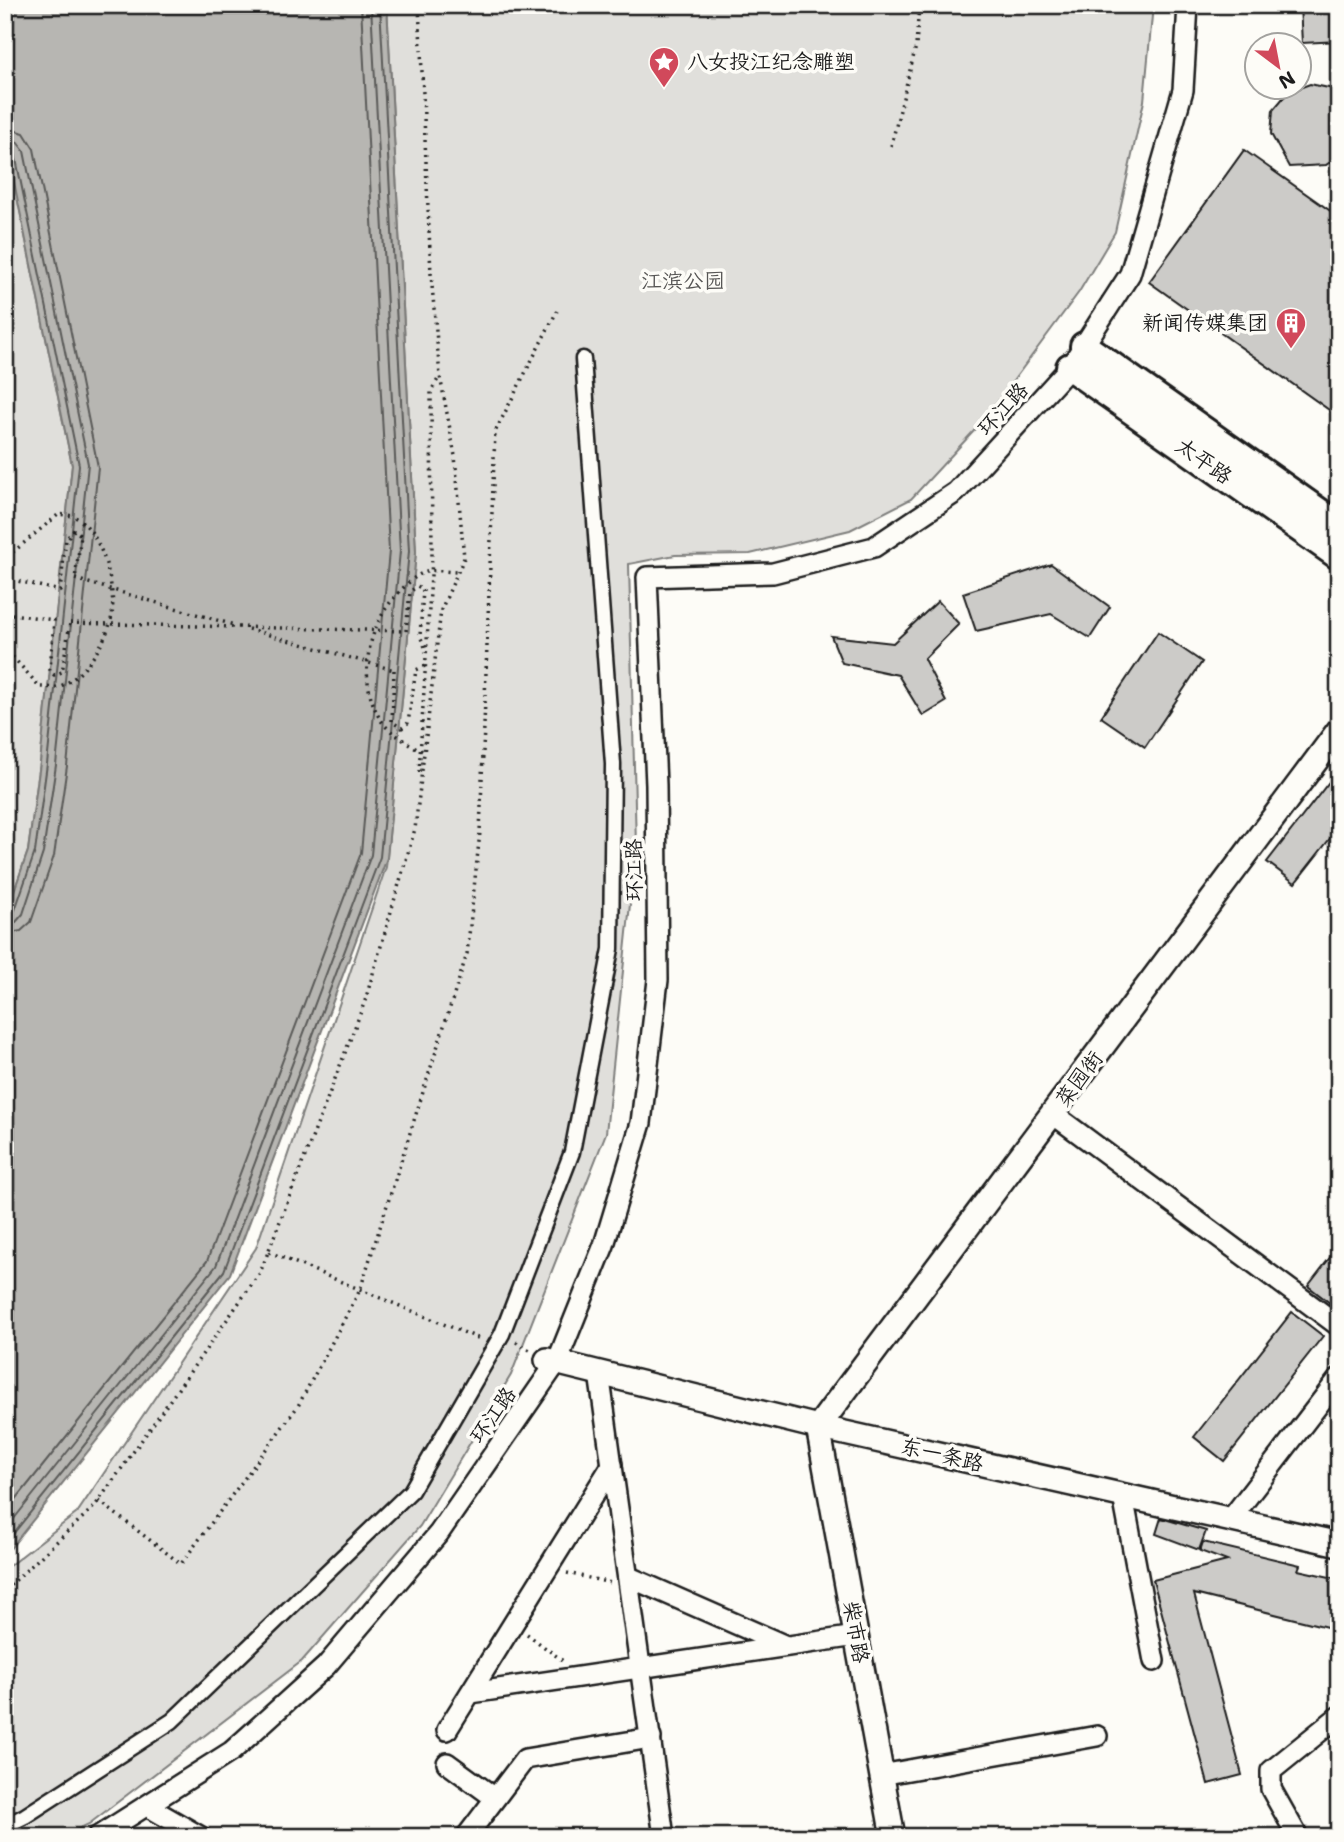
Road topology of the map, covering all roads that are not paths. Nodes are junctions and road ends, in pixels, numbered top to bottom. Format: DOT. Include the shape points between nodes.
graph roads {
  1 [pos="1188,5"];
  2 [pos="1077,357"];
  3 [pos="583,359"];
  4 [pos="1339,526"];
  5 [pos="1339,556"];
  6 [pos="1339,730"];
  7 [pos="1053,1114"];
  8 [pos="1339,1326"];
  9 [pos="552,1361"];
  10 [pos="599,1373"];
  11 [pos="1339,1378"];
  12 [pos="818,1427"];
  13 [pos="612,1465"];
  14 [pos="1123,1496"];
  15 [pos="1230,1520"];
  16 [pos="1339,1544"];
  17 [pos="629,1582"];
  18 [pos="856,1636"];
  19 [pos="786,1646"];
  20 [pos="1154,1661"];
  21 [pos="642,1668"];
  22 [pos="471,1693"];
  23 [pos="1339,1716"];
  24 [pos="447,1730"];
  25 [pos="1097,1737"];
  26 [pos="651,1738"];
  27 [pos="447,1763"];
  28 [pos="881,1775"];
  29 [pos="495,1798"];
  30 [pos="147,1806"];
  31 [pos="5,1826"];
  32 [pos="97,1837"];
  33 [pos="201,1837"];
  34 [pos="466,1837"];
  35 [pos="664,1837"];
  36 [pos="893,1837"];
  37 [pos="1298,1837"];
  1 -- 2 [label="street, 环江路" via="1183,90 1130,274"];
  2 -- 4 [label="main road, 太平路"];
  2 -- 5 [label="main road, 太平路"];
  2 -- 9 [label="street, 环江路" via="956,492 874,547 773,573 647,577 658,980 641,1123 604,1245"];
  3 -- 31 [label="street" via="614,764 611,949 572,1152 498,1340 411,1491 172,1721"];
  6 -- 7 [label="street, 菜园街"];
  7 -- 8 [label="street"];
  7 -- 12 [label="street, 菜园街"];
  9 -- 10 [label="street, 东一条路"];
  9 -- 30 [label="street, 环江路" via="439,1533 326,1666 232,1751"];
  10 -- 12 [label="street, 东一条路"];
  10 -- 13 [label="street"];
  11 -- 15 [label="street"];
  12 -- 14 [label="street, 东一条路"];
  12 -- 18 [label="street, 柴市路"];
  13 -- 17 [label="street"];
  13 -- 22 [label="street"];
  14 -- 15 [label="street, 东一条路"];
  14 -- 20 [label="street"];
  15 -- 16 [label="street, 东一条路"];
  17 -- 19 [label="street"];
  17 -- 21 [label="street"];
  18 -- 19 [label="street"];
  18 -- 28 [label="street, 柴市路"];
  19 -- 21 [label="street"];
  21 -- 22 [label="street"];
  21 -- 26 [label="street"];
  22 -- 24 [label="street"];
  23 -- 37 [label="street" via="1271,1771 1271,1789"];
  25 -- 28 [label="street"];
  26 -- 29 [label="street" via="525,1759"];
  26 -- 35 [label="street"];
  27 -- 29 [label="street"];
  28 -- 36 [label="street, 柴市路"];
  29 -- 34 [label="street"];
  30 -- 32 [label="street, 环江路"];
  30 -- 33 [label="street"];
}
